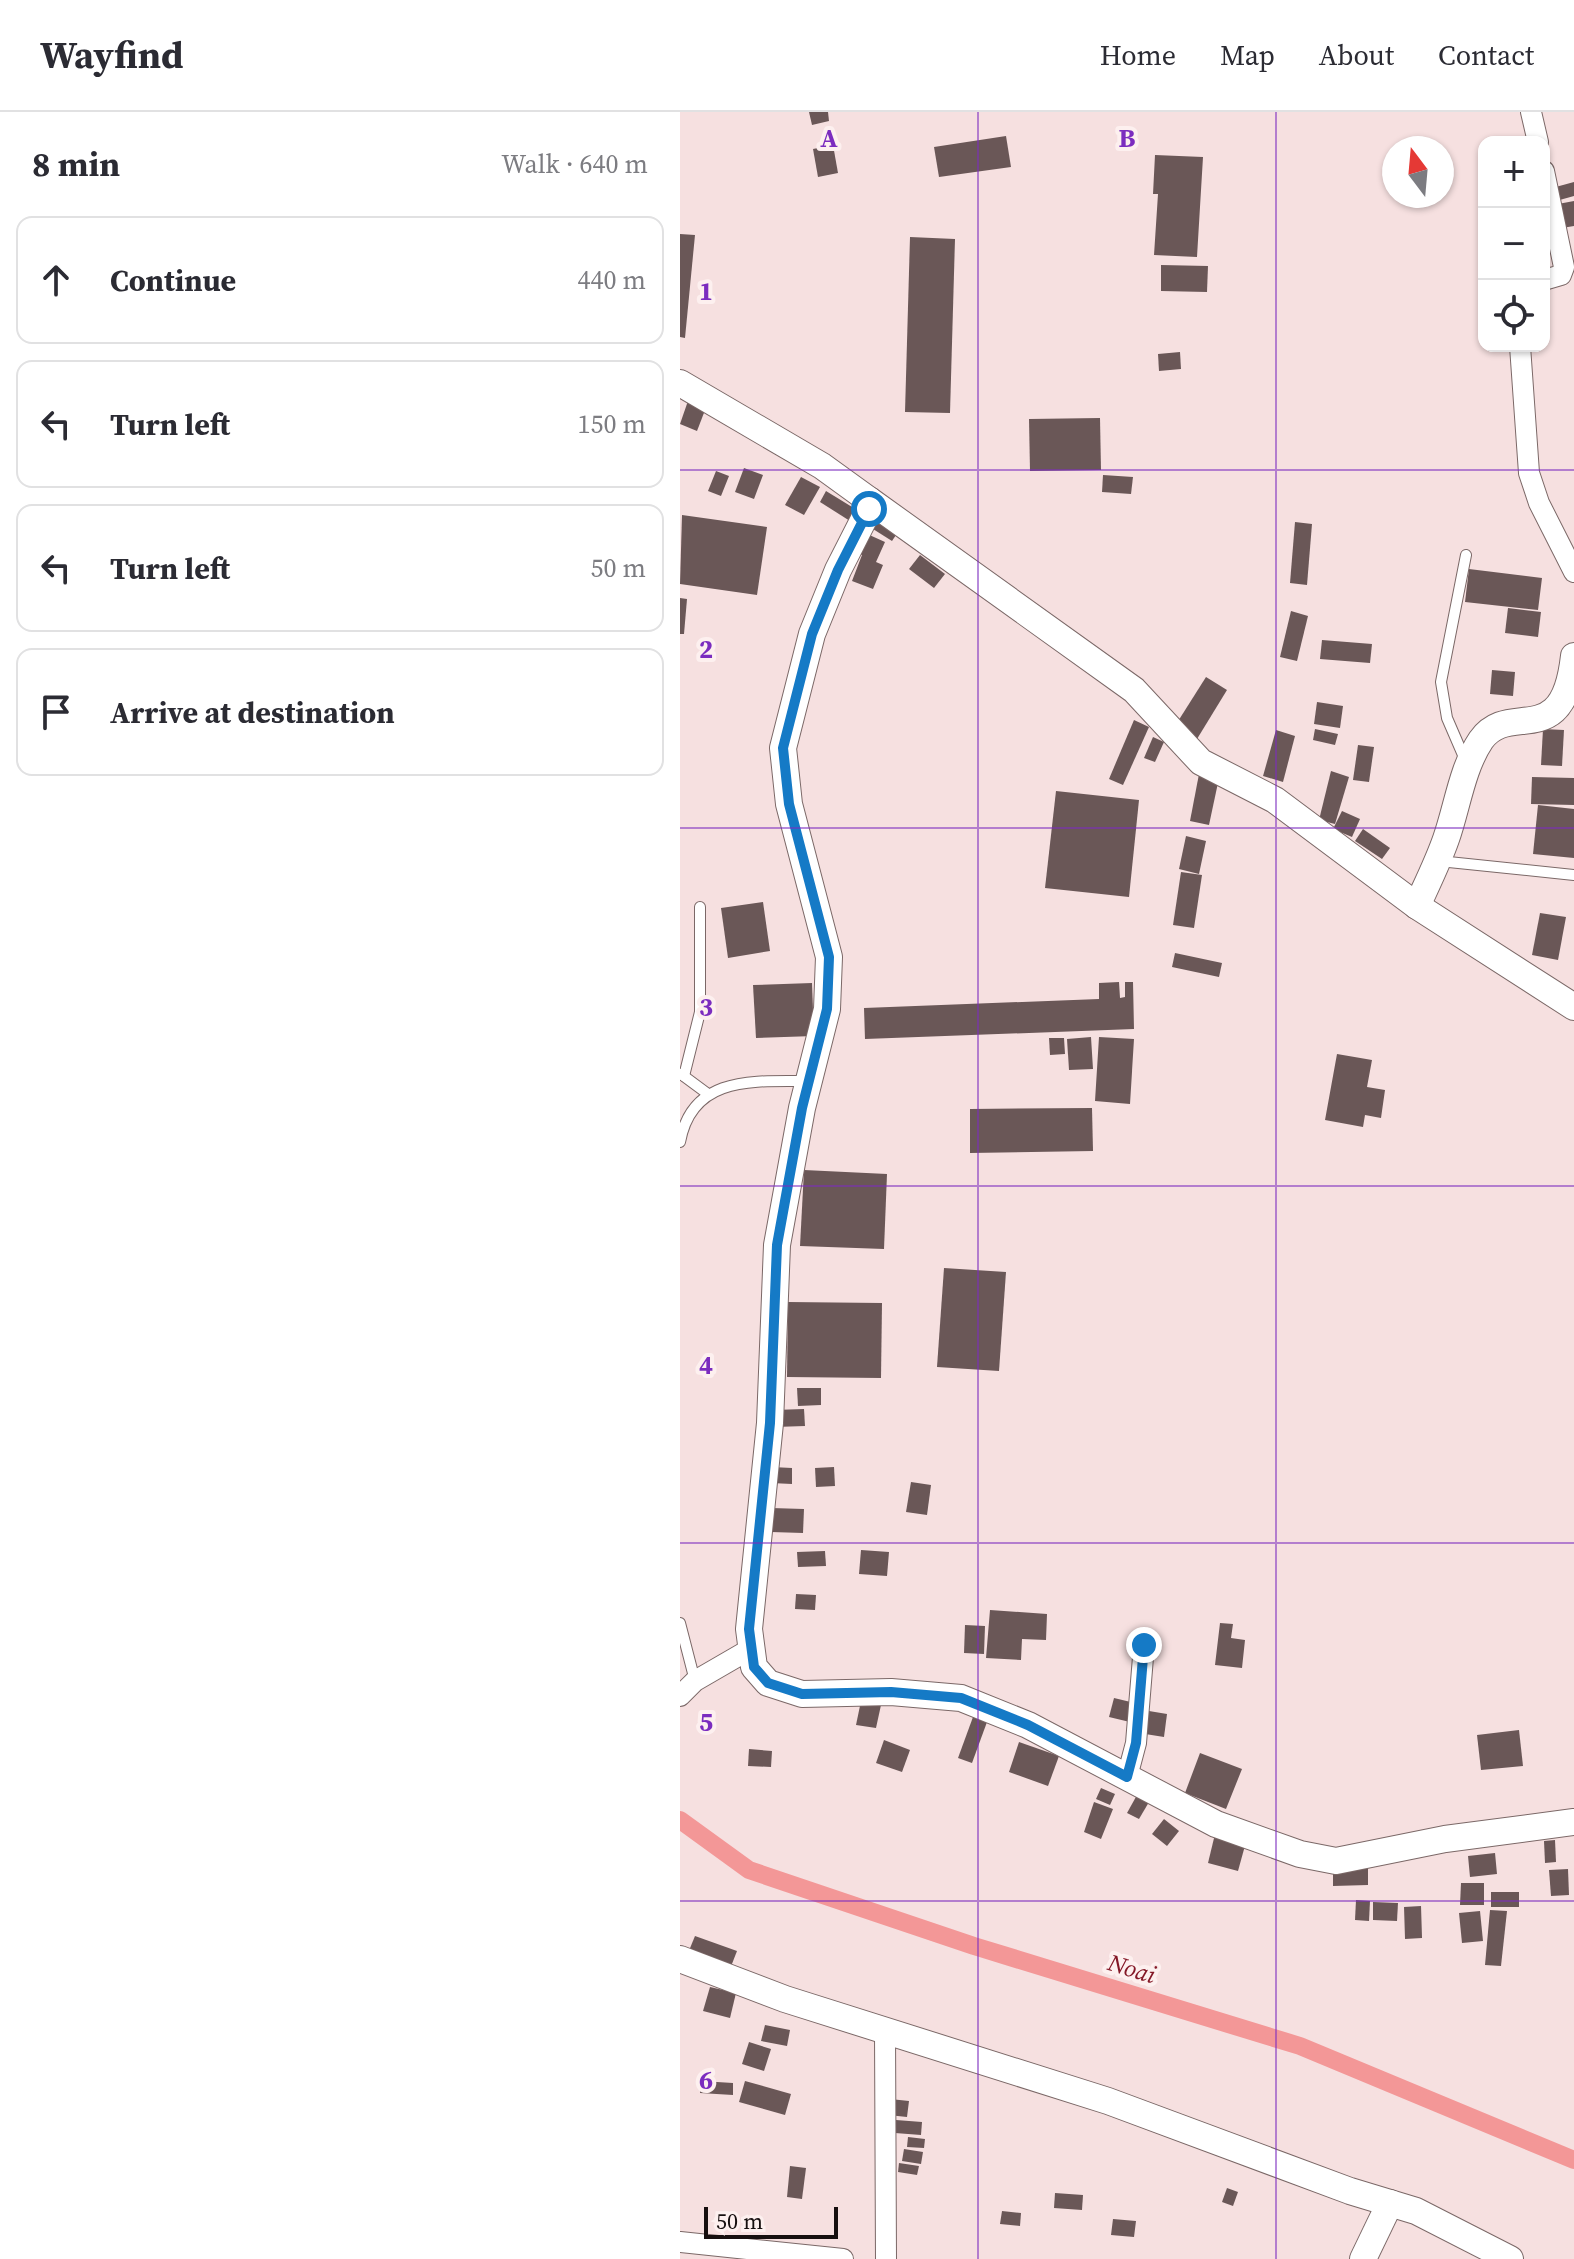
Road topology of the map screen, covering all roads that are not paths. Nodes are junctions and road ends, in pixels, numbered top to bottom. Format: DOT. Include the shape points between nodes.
graph roads {
  1 [pos="1531,112"];
  2 [pos="1537,136"];
  3 [pos="1550,200"];
  4 [pos="1550,278"];
  5 [pos="1520,352"];
  6 [pos="680,383"];
  7 [pos="869,500"];
  8 [pos="1466,555"];
  9 [pos="1574,572"];
  10 [pos="1574,656"];
  11 [pos="1469,767"];
  12 [pos="1437,861"];
  13 [pos="1574,875"];
  14 [pos="1417,906"];
  15 [pos="700,907"];
  16 [pos="1574,1007"];
  17 [pos="682,1075"];
  18 [pos="810,1081"];
  19 [pos="708,1094"];
  20 [pos="680,1142"];
  21 [pos="680,1623"];
  22 [pos="1144,1645"];
  23 [pos="752,1648"];
  24 [pos="695,1681"];
  25 [pos="680,1696"];
  26 [pos="1127,1777"];
  27 [pos="1574,1822"];
  28 [pos="680,1959"];
  29 [pos="885,2031"];
  30 [pos="1390,2203"];
  31 [pos="680,2242"];
  32 [pos="843,2259"];
  33 [pos="886,2259"];
  34 [pos="1363,2259"];
  35 [pos="1510,2259"];
  1 -- 2 [label="street"];
  3 -- 4 [label="street" via="1564,267 1561,275"];
  5 -- 9 [label="street" via="1529,473"];
  6 -- 7 [label="street" via="822,466"];
  7 -- 14 [label="street" via="1134,690 1201,762 1275,800"];
  7 -- 18 [label="street" via="812,634 783,748 789,804 829,957 827,1009"];
  8 -- 11 [label="lane" via="1441,682 1447,718"];
  10 -- 11 [label="street" via="1572,678 1560,706 1542,718 1493,728 1480,741"];
  11 -- 12 [label="street"];
  12 -- 13 [label="lane"];
  12 -- 14 [label="street"];
  14 -- 16 [label="street"];
  15 -- 17 [label="lane" via="700,1012"];
  17 -- 19 [label="lane"];
  18 -- 19 [label="lane" via="756,1081"];
  18 -- 23 [label="street" via="777,1245 770,1423 749,1629"];
  19 -- 20 [label="lane" via="688,1115"];
  21 -- 24 [label="lane"];
  22 -- 26 [label="street" via="1136,1743"];
  23 -- 24 [label="street"];
  23 -- 26 [label="street" via="754,1667 768,1683 802,1694 891,1692 961,1698 1028,1725"];
  24 -- 25 [label="street"];
  26 -- 27 [label="street" via="1216,1824 1336,1861 1445,1839"];
  28 -- 29 [label="street"];
  29 -- 30 [label="street" via="1108,2101"];
  29 -- 33 [label="street"];
  30 -- 34 [label="street"];
  30 -- 35 [label="street"];
  31 -- 32 [label="street"];
}
